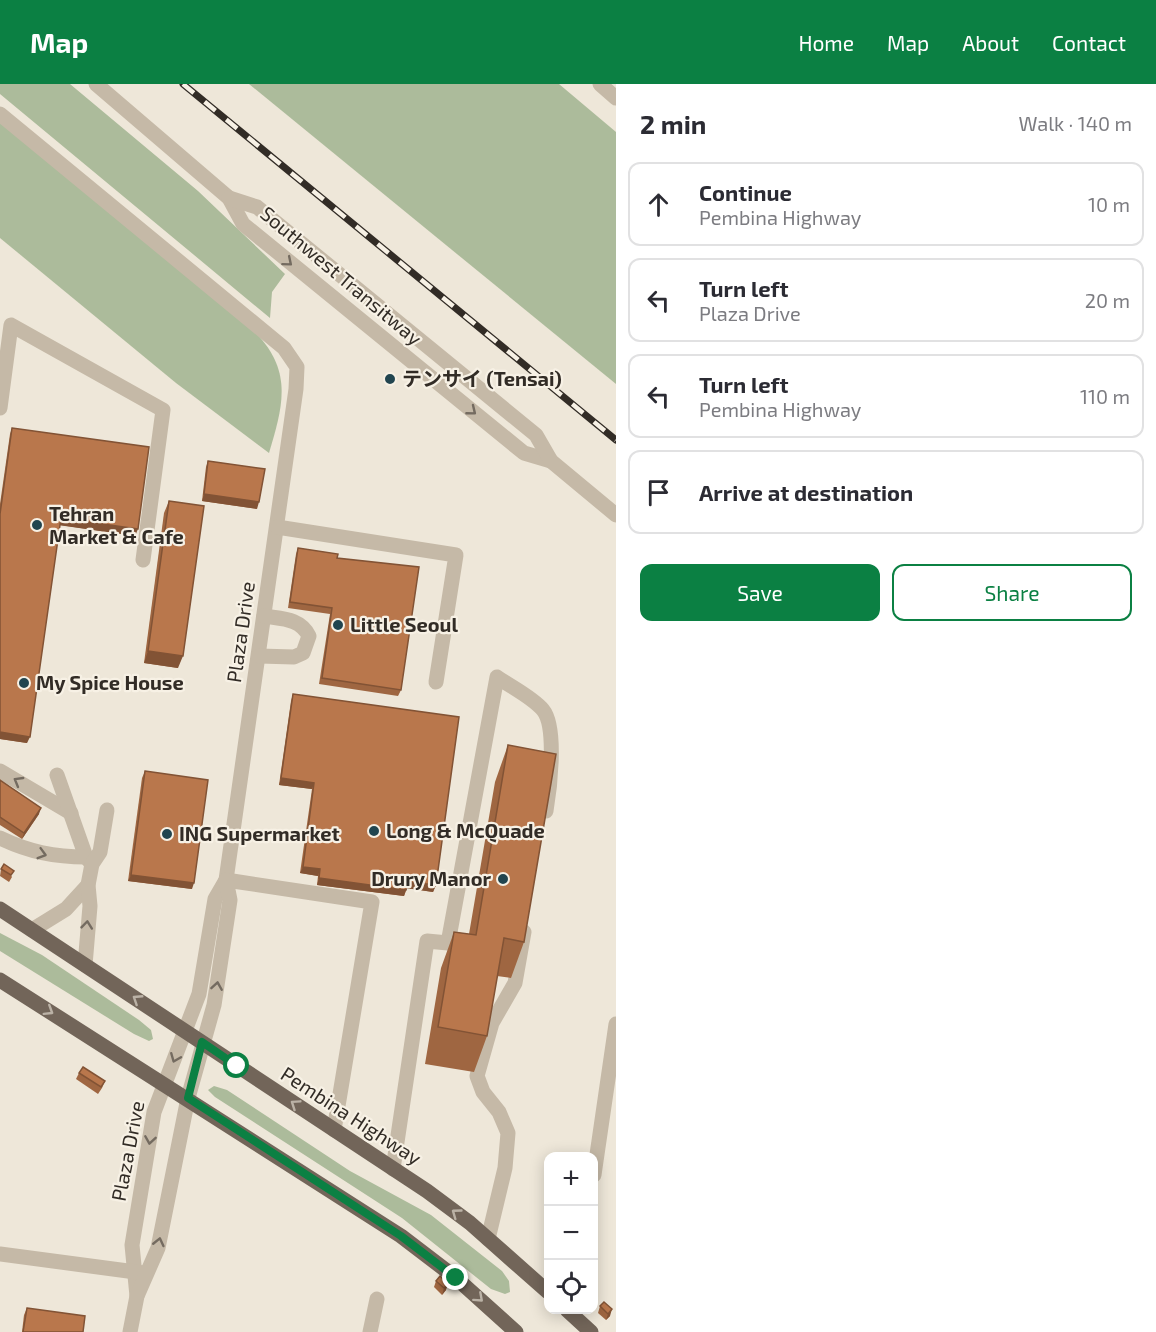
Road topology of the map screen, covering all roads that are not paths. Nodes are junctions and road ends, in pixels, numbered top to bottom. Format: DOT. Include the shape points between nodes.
graph roads {
  1 [pos="96,84"];
  2 [pos="600,84"];
  3 [pos="616,98"];
  4 [pos="0,114"];
  5 [pos="229,198"];
  6 [pos="0,408"];
  7 [pos="551,461"];
  8 [pos="616,515"];
  9 [pos="277,527"];
  10 [pos="143,561"];
  11 [pos="264,616"];
  12 [pos="259,656"];
  13 [pos="436,682"];
  14 [pos="0,771"];
  15 [pos="57,775"];
  16 [pos="107,810"];
  17 [pos="71,813"];
  18 [pos="544,823"];
  19 [pos="0,838"];
  20 [pos="89,861"];
  21 [pos="226,880"];
  22 [pos="88,885"];
  23 [pos="0,909"];
  24 [pos="527,915"];
  25 [pos="32,930"];
  26 [pos="85,965"];
  27 [pos="0,980"];
  28 [pos="616,1024"];
  29 [pos="186,1031"];
  30 [pos="202,1042"];
  31 [pos="165,1084"];
  32 [pos="188,1098"];
  33 [pos="334,1130"];
  34 [pos="597,1152"];
  35 [pos="393,1169"];
  36 [pos="488,1239"];
  37 [pos="0,1254"];
  38 [pos="141,1273"];
  39 [pos="544,1283"];
  40 [pos="377,1299"];
  41 [pos="571,1314"];
  42 [pos="130,1332"];
  43 [pos="370,1332"];
  44 [pos="516,1332"];
  45 [pos="591,1332"];
  1 -- 5 [label="street, Southwest Transitway"];
  2 -- 3 [label="street"];
  4 -- 9 [label="street, Plaza Drive" via="284,348 297,367"];
  5 -- 7 [label="street, Southwest Transitway" via="257,207 360,291 536,435"];
  5 -- 7 [label="street, Southwest Transitway, one-way" via="243,224 308,278 524,453"];
  6 -- 10 [label="street" via="11,325 163,410"];
  7 -- 8 [label="street, Southwest Transitway"];
  9 -- 11 [label="street, Plaza Drive"];
  9 -- 13 [label="street" via="456,555"];
  11 -- 12 [label="street, Plaza Drive"];
  11 -- 12 [label="street" via="293,620 305,627 309,636 303,652 294,657"];
  12 -- 21 [label="street, Plaza Drive"];
  17 -- 14 [label="street, one-way"];
  15 -- 17 [label="street"];
  16 -- 20 [label="street" via="100,852"];
  17 -- 20 [label="street"];
  18 -- 35 [label="street" via="552,778 551,726 542,709 497,676 448,943 427,941"];
  19 -- 20 [label="street, one-way" via="55,857"];
  20 -- 22 [label="street"];
  21 -- 29 [label="street, Plaza Drive" via="215,899 199,994"];
  30 -- 21 [label="street, Plaza Drive, one-way" via="214,1005 230,900"];
  21 -- 33 [label="street" via="372,902"];
  22 -- 25 [label="street" via="66,909"];
  26 -- 22 [label="street, one-way"];
  23 -- 25 [label="main road, Pembina Highway"];
  24 -- 36 [label="street" via="515,983 492,1023 477,1076 508,1133 505,1168"];
  25 -- 26 [label="main road, Pembina Highway"];
  29 -- 26 [label="main road, Pembina Highway, one-way"];
  27 -- 31 [label="main road, one-way"];
  28 -- 34 [label="street"];
  29 -- 30 [label="main road, Pembina Highway"];
  29 -- 31 [label="street, Plaza Drive, one-way"];
  30 -- 32 [label="street, Plaza Drive"];
  33 -- 30 [label="main road, Pembina Highway, one-way"];
  31 -- 32 [label="main road"];
  31 -- 38 [label="street, Plaza Drive, one-way" via="154,1112 132,1245"];
  38 -- 32 [label="street, Plaza Drive, one-way" via="158,1248"];
  32 -- 44 [label="main road, one-way" via="401,1236 456,1278"];
  33 -- 35 [label="main road, Pembina Highway"];
  36 -- 35 [label="main road, Pembina Highway, one-way"];
  36 -- 39 [label="main road, Pembina Highway"];
  37 -- 38 [label="street"];
  38 -- 42 [label="street, Plaza Drive"];
  40 -- 43 [label="street"];
  41 -- 45 [label="main road"];
}
